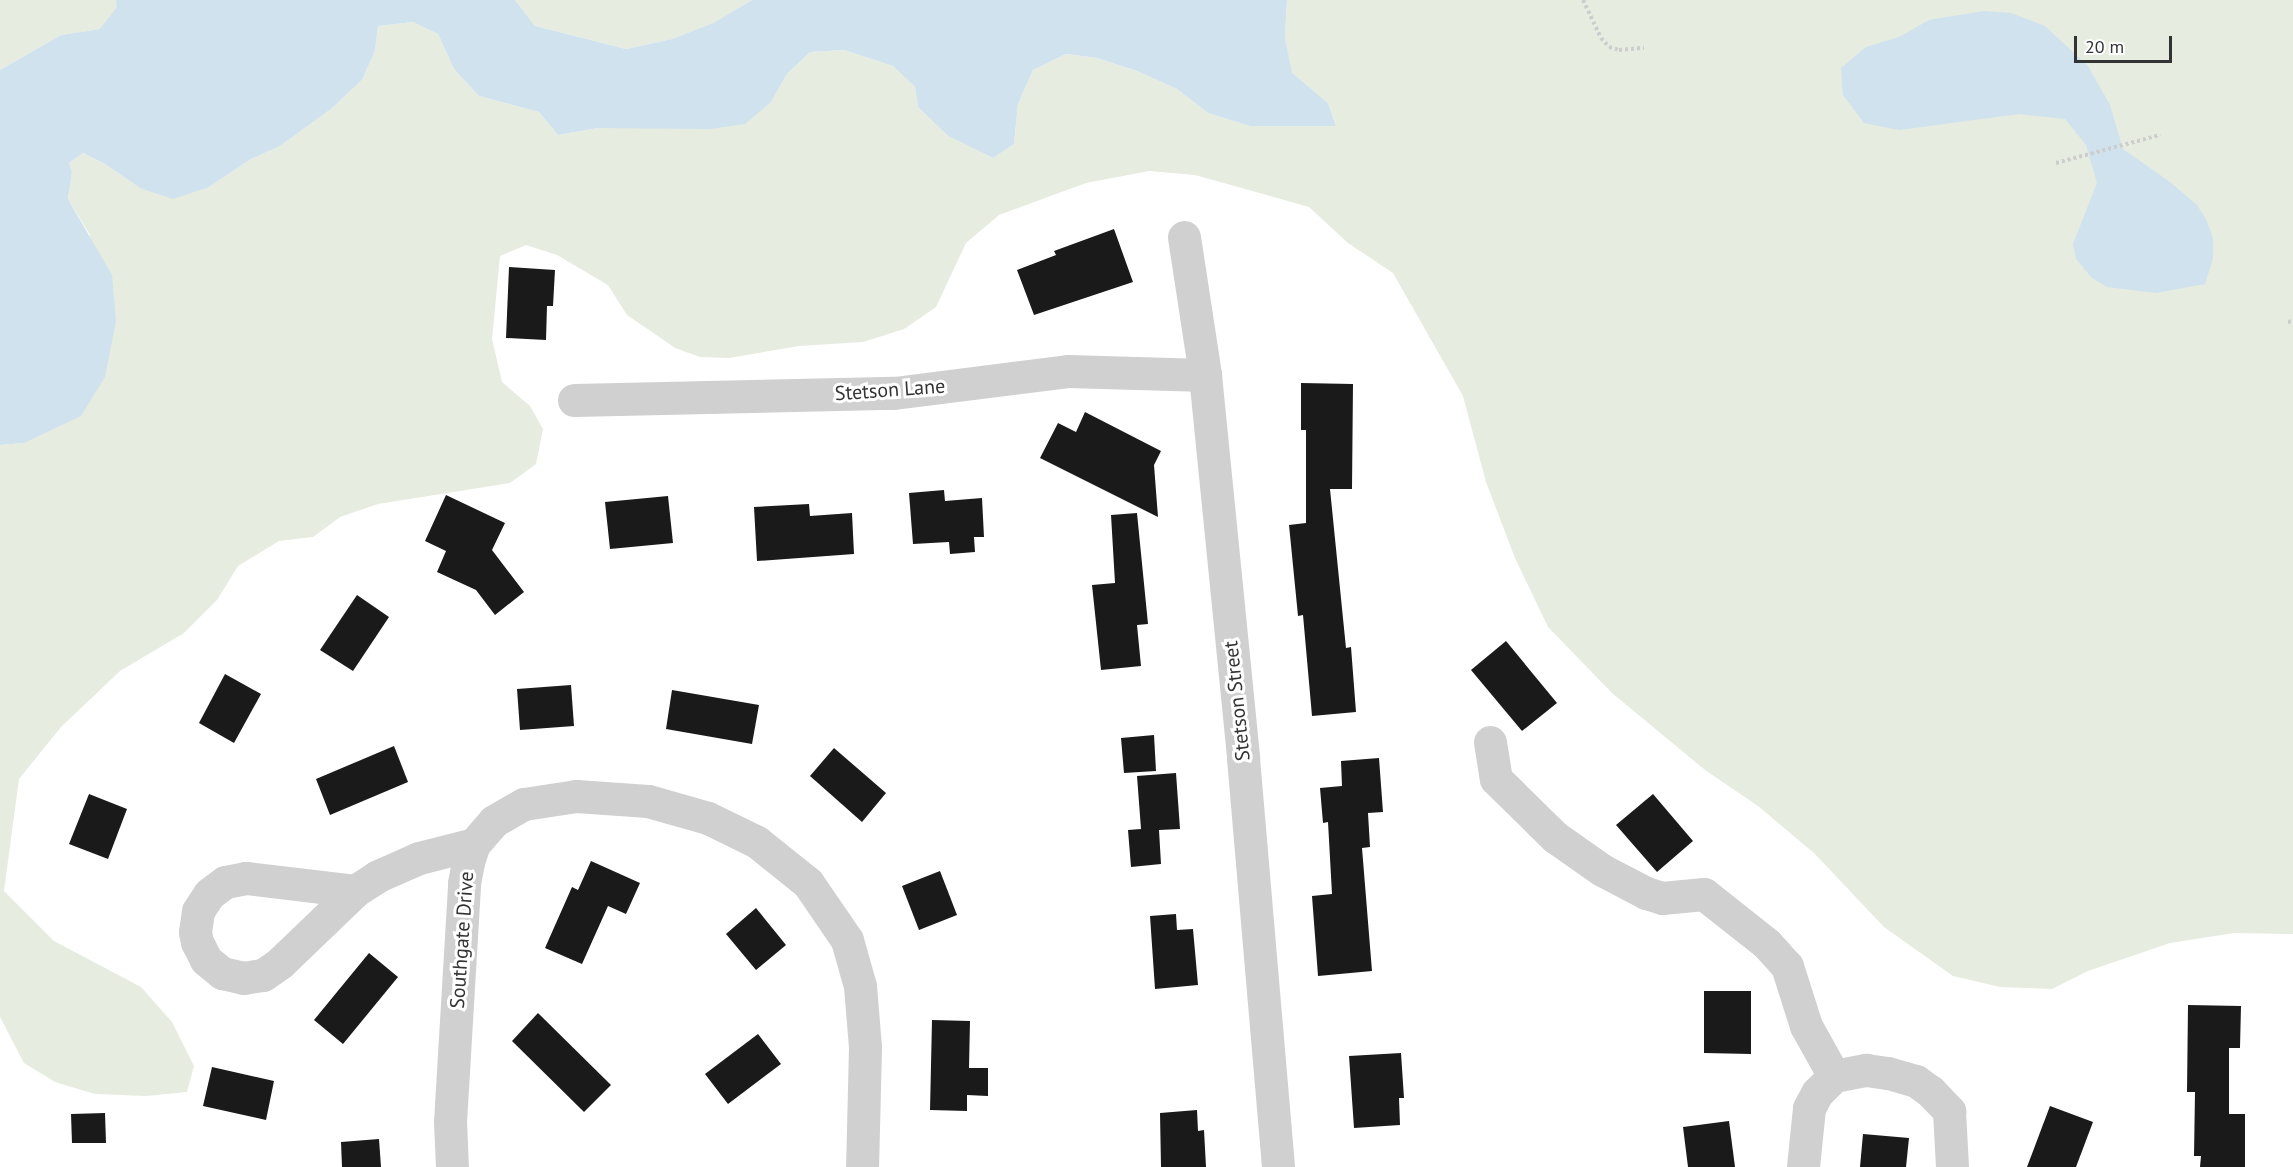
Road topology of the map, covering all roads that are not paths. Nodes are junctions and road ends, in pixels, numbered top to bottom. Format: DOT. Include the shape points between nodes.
graph roads {
  1 [pos="1185,237"];
  2 [pos="1205,375"];
  3 [pos="574,400"];
  4 [pos="1491,742"];
  5 [pos="474,844"];
  6 [pos="355,891"];
  7 [pos="1834,1076"];
  8 [pos="452,1167"];
  9 [pos="862,1167"];
  10 [pos="1278,1167"];
  11 [pos="1803,1167"];
  12 [pos="1952,1167"];
  1 -- 2 [label="street, Stetson Street"];
  2 -- 3 [label="street, Stetson Lane" via="1068,371 894,393"];
  2 -- 10 [label="street, Stetson Street"];
  4 -- 7 [label="street" via="1496,779 1555,837 1611,875 1662,898 1704,894 1767,944 1787,966 1806,1026"];
  5 -- 6 [label="street" via="419,858"];
  5 -- 8 [label="street, Southgate Drive" via="463,892 450,1122"];
  5 -- 9 [label="street, Southgate Drive" via="494,821 524,804 576,796 648,801 708,818 757,842 808,883 847,940 860,986 865,1047"];
  7 -- 11 [label="street" via="1809,1108"];
  7 -- 12 [label="street" via="1866,1070 1888,1073 1916,1081 1930,1091 1949,1112"];
}
